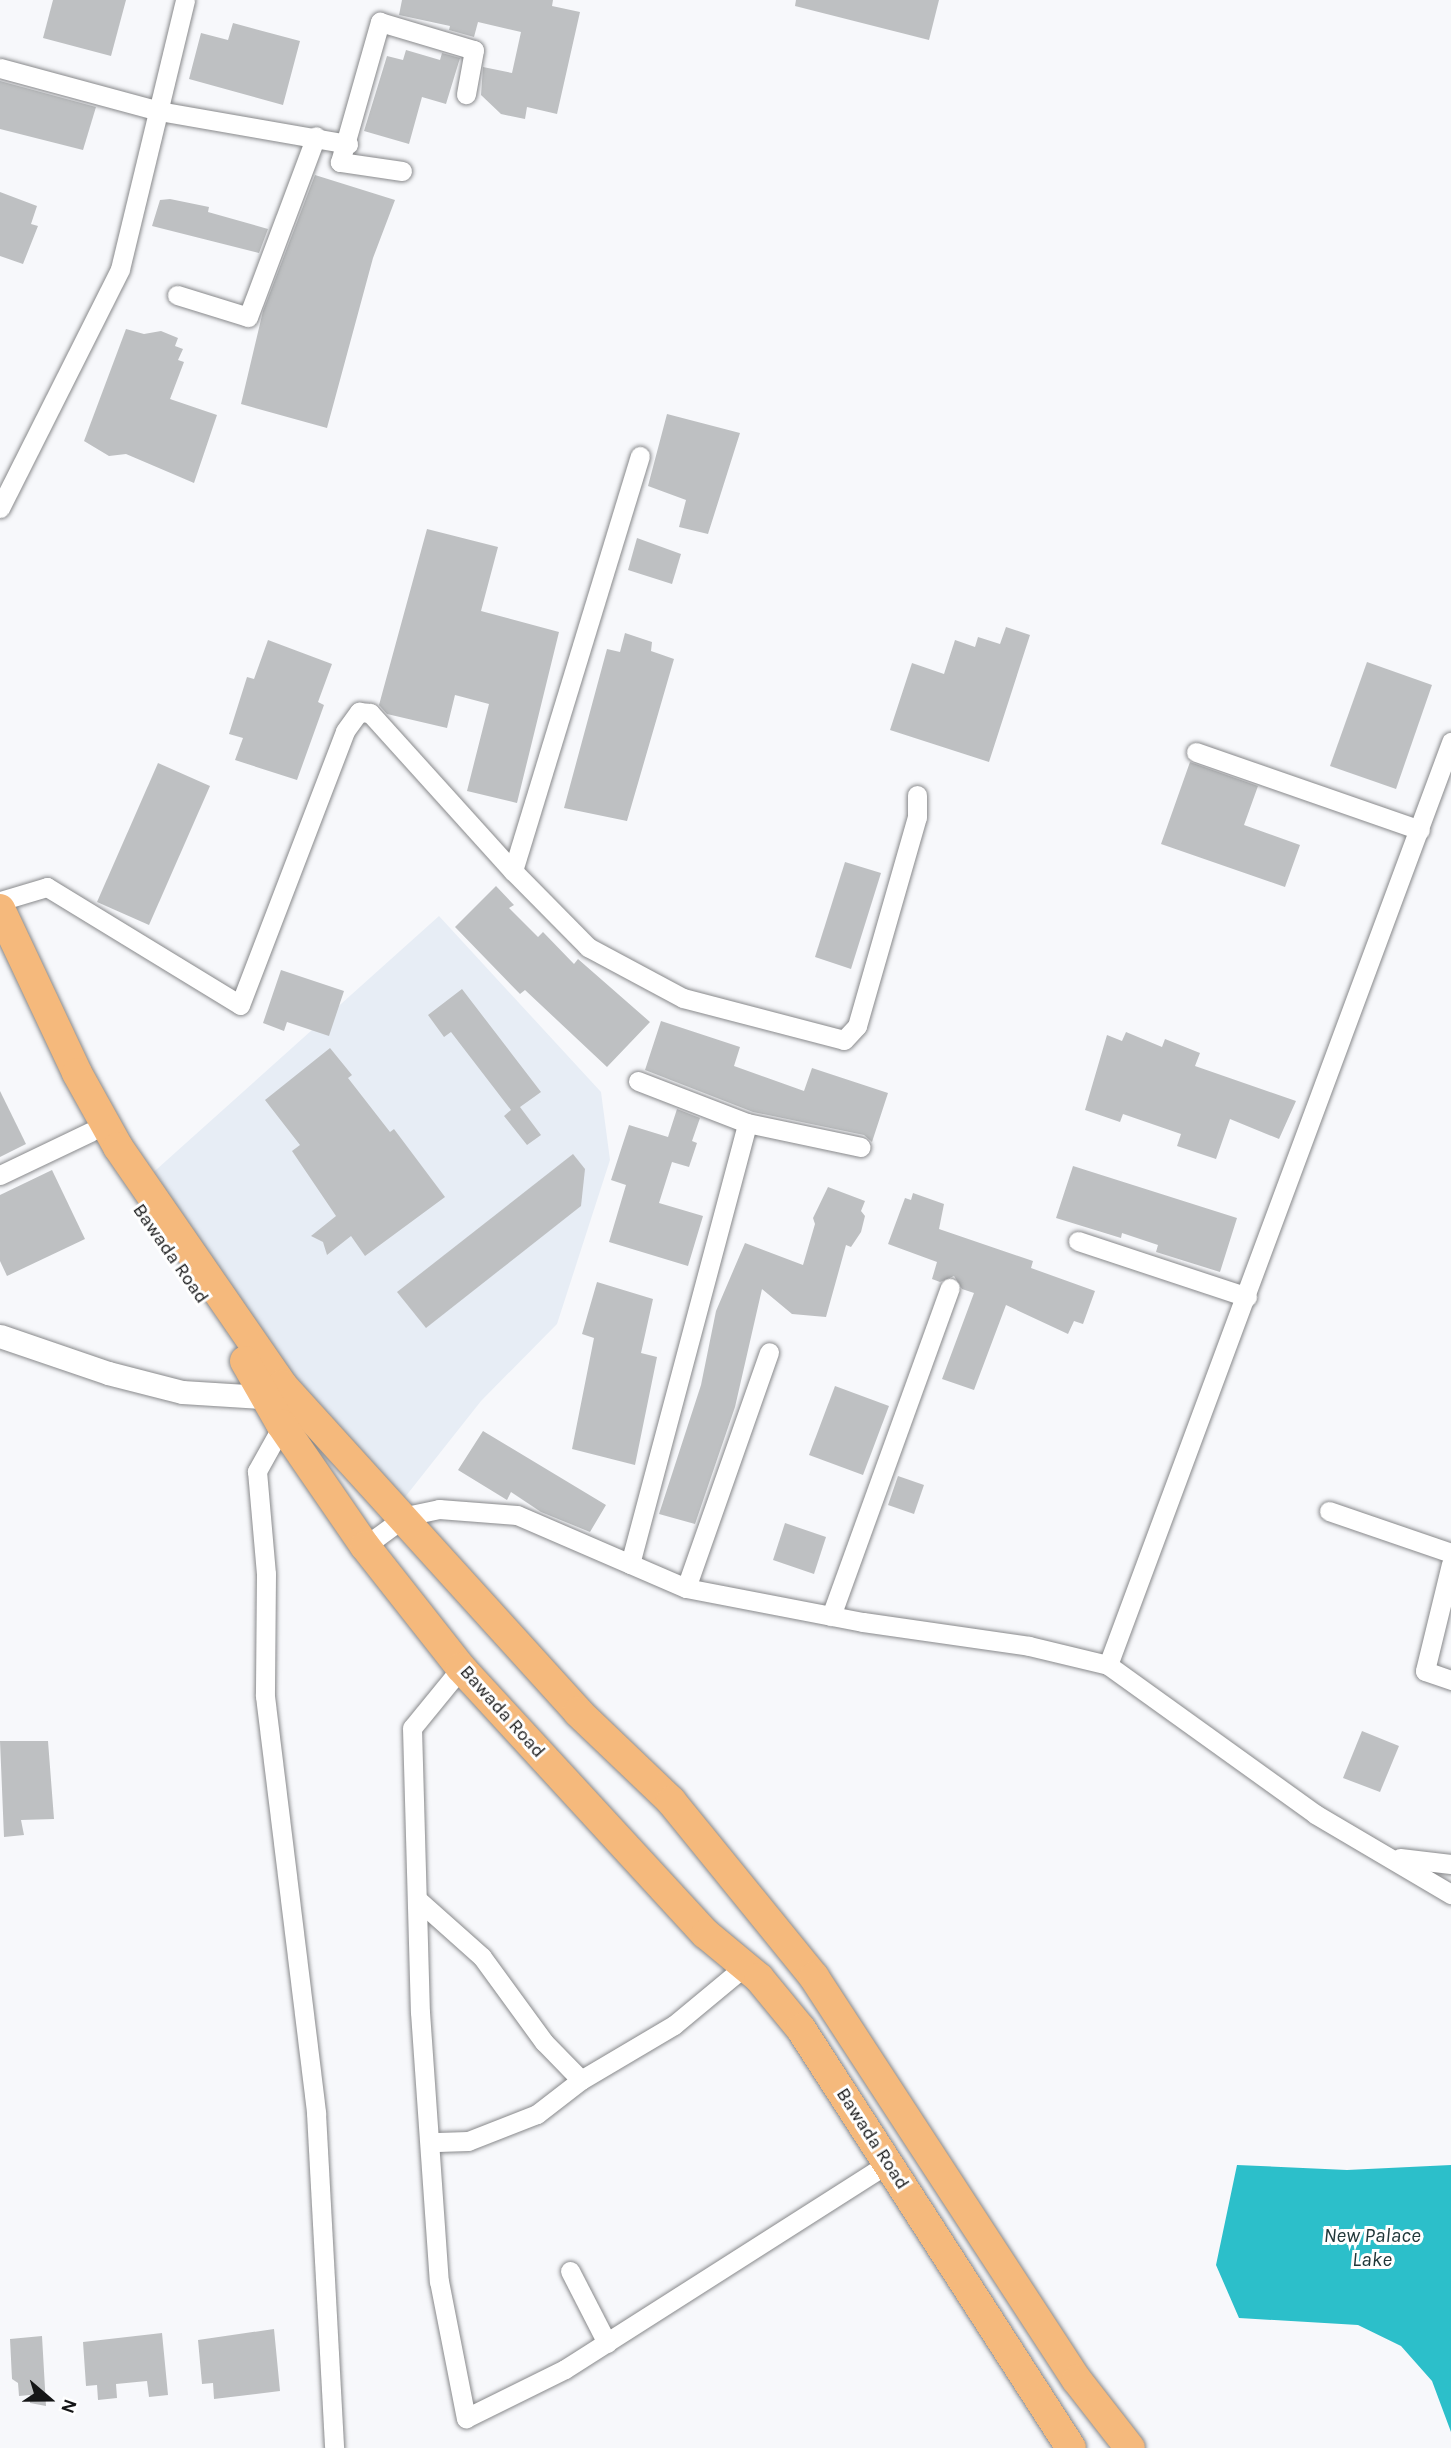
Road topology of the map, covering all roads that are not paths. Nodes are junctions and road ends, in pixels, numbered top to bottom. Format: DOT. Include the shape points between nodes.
graph roads {
  1 [pos="185,0"];
  2 [pos="0,68"];
  3 [pos="466,94"];
  4 [pos="159,111"];
  5 [pos="316,136"];
  6 [pos="348,144"];
  7 [pos="402,171"];
  8 [pos="177,295"];
  9 [pos="640,456"];
  10 [pos="0,508"];
  11 [pos="1451,742"];
  12 [pos="1196,752"];
  13 [pos="917,795"];
  14 [pos="1420,830"];
  15 [pos="513,872"];
  16 [pos="0,901"];
  17 [pos="0,909"];
  18 [pos="0,930"];
  19 [pos="638,1081"];
  20 [pos="747,1123"];
  21 [pos="90,1132"];
  22 [pos="861,1147"];
  23 [pos="0,1175"];
  24 [pos="1077,1241"];
  25 [pos="950,1288"];
  26 [pos="1247,1297"];
  27 [pos="0,1336"];
  28 [pos="769,1352"];
  29 [pos="283,1406"];
  30 [pos="1329,1511"];
  31 [pos="403,1522"];
  32 [pos="365,1546"];
  33 [pos="1451,1553"];
  34 [pos="630,1564"];
  35 [pos="1451,1564"];
  36 [pos="686,1588"];
  37 [pos="831,1616"];
  38 [pos="1108,1665"];
  39 [pos="461,1668"];
  40 [pos="1451,1680"];
  41 [pos="1391,1857"];
  42 [pos="1451,1864"];
  43 [pos="1451,1894"];
  44 [pos="417,1899"];
  45 [pos="745,1966"];
  46 [pos="581,2080"];
  47 [pos="429,2142"];
  48 [pos="888,2163"];
  49 [pos="570,2271"];
  50 [pos="607,2343"];
  51 [pos="334,2448"];
  52 [pos="1071,2448"];
  53 [pos="1130,2448"];
  1 -- 4 [label="street"];
  2 -- 4 [label="street"];
  3 -- 6 [label="street" via="474,50 380,22"];
  4 -- 5 [label="street"];
  4 -- 10 [label="street" via="120,269"];
  5 -- 6 [label="street"];
  5 -- 8 [label="street" via="248,317"];
  6 -- 7 [label="street" via="340,162"];
  9 -- 15 [label="street"];
  11 -- 14 [label="street"];
  12 -- 14 [label="street"];
  13 -- 15 [label="street" via="917,817 857,1026 844,1040 683,998 588,947"];
  14 -- 26 [label="street"];
  15 -- 16 [label="street" via="370,713 359,712 345,731 240,1005 47,887"];
  17 -- 29 [label="main road" via="77,1073 118,1147"];
  18 -- 21 [label="main road, Bawada Road"];
  19 -- 20 [label="street"];
  20 -- 22 [label="street"];
  20 -- 34 [label="street"];
  21 -- 23 [label="street"];
  21 -- 29 [label="main road, Bawada Road"];
  24 -- 26 [label="street"];
  25 -- 37 [label="street"];
  26 -- 38 [label="street"];
  27 -- 29 [label="street" via="108,1373 182,1392"];
  28 -- 36 [label="street"];
  29 -- 31 [label="main road"];
  29 -- 32 [label="main road, Bawada Road"];
  29 -- 51 [label="street" via="257,1471 267,1574 265,1696 316,2113"];
  30 -- 33 [label="street"];
  31 -- 32 [label="street"];
  31 -- 34 [label="street" via="406,1516 450,1507 517,1515"];
  31 -- 53 [label="main road" via="578,1712 671,1801 836,2004 1077,2381"];
  32 -- 39 [label="main road, Bawada Road"];
  34 -- 36 [label="street"];
  35 -- 40 [label="street" via="1425,1671"];
  36 -- 37 [label="street"];
  37 -- 38 [label="street" via="1029,1646"];
  38 -- 41 [label="street" via="1315,1814"];
  39 -- 44 [label="street" via="412,1727"];
  39 -- 45 [label="main road, Bawada Road" via="706,1934"];
  41 -- 42 [label="street"];
  41 -- 43 [label="street"];
  44 -- 46 [label="street" via="482,1957 544,2042"];
  44 -- 47 [label="street"];
  45 -- 46 [label="street" via="674,2025"];
  45 -- 48 [label="main road, Bawada Road" via="801,2029"];
  46 -- 47 [label="street" via="527,2118 468,2141"];
  47 -- 50 [label="street" via="439,2281 466,2418"];
  48 -- 50 [label="street"];
  48 -- 52 [label="main road, Bawada Road"];
  49 -- 50 [label="street"];
}
